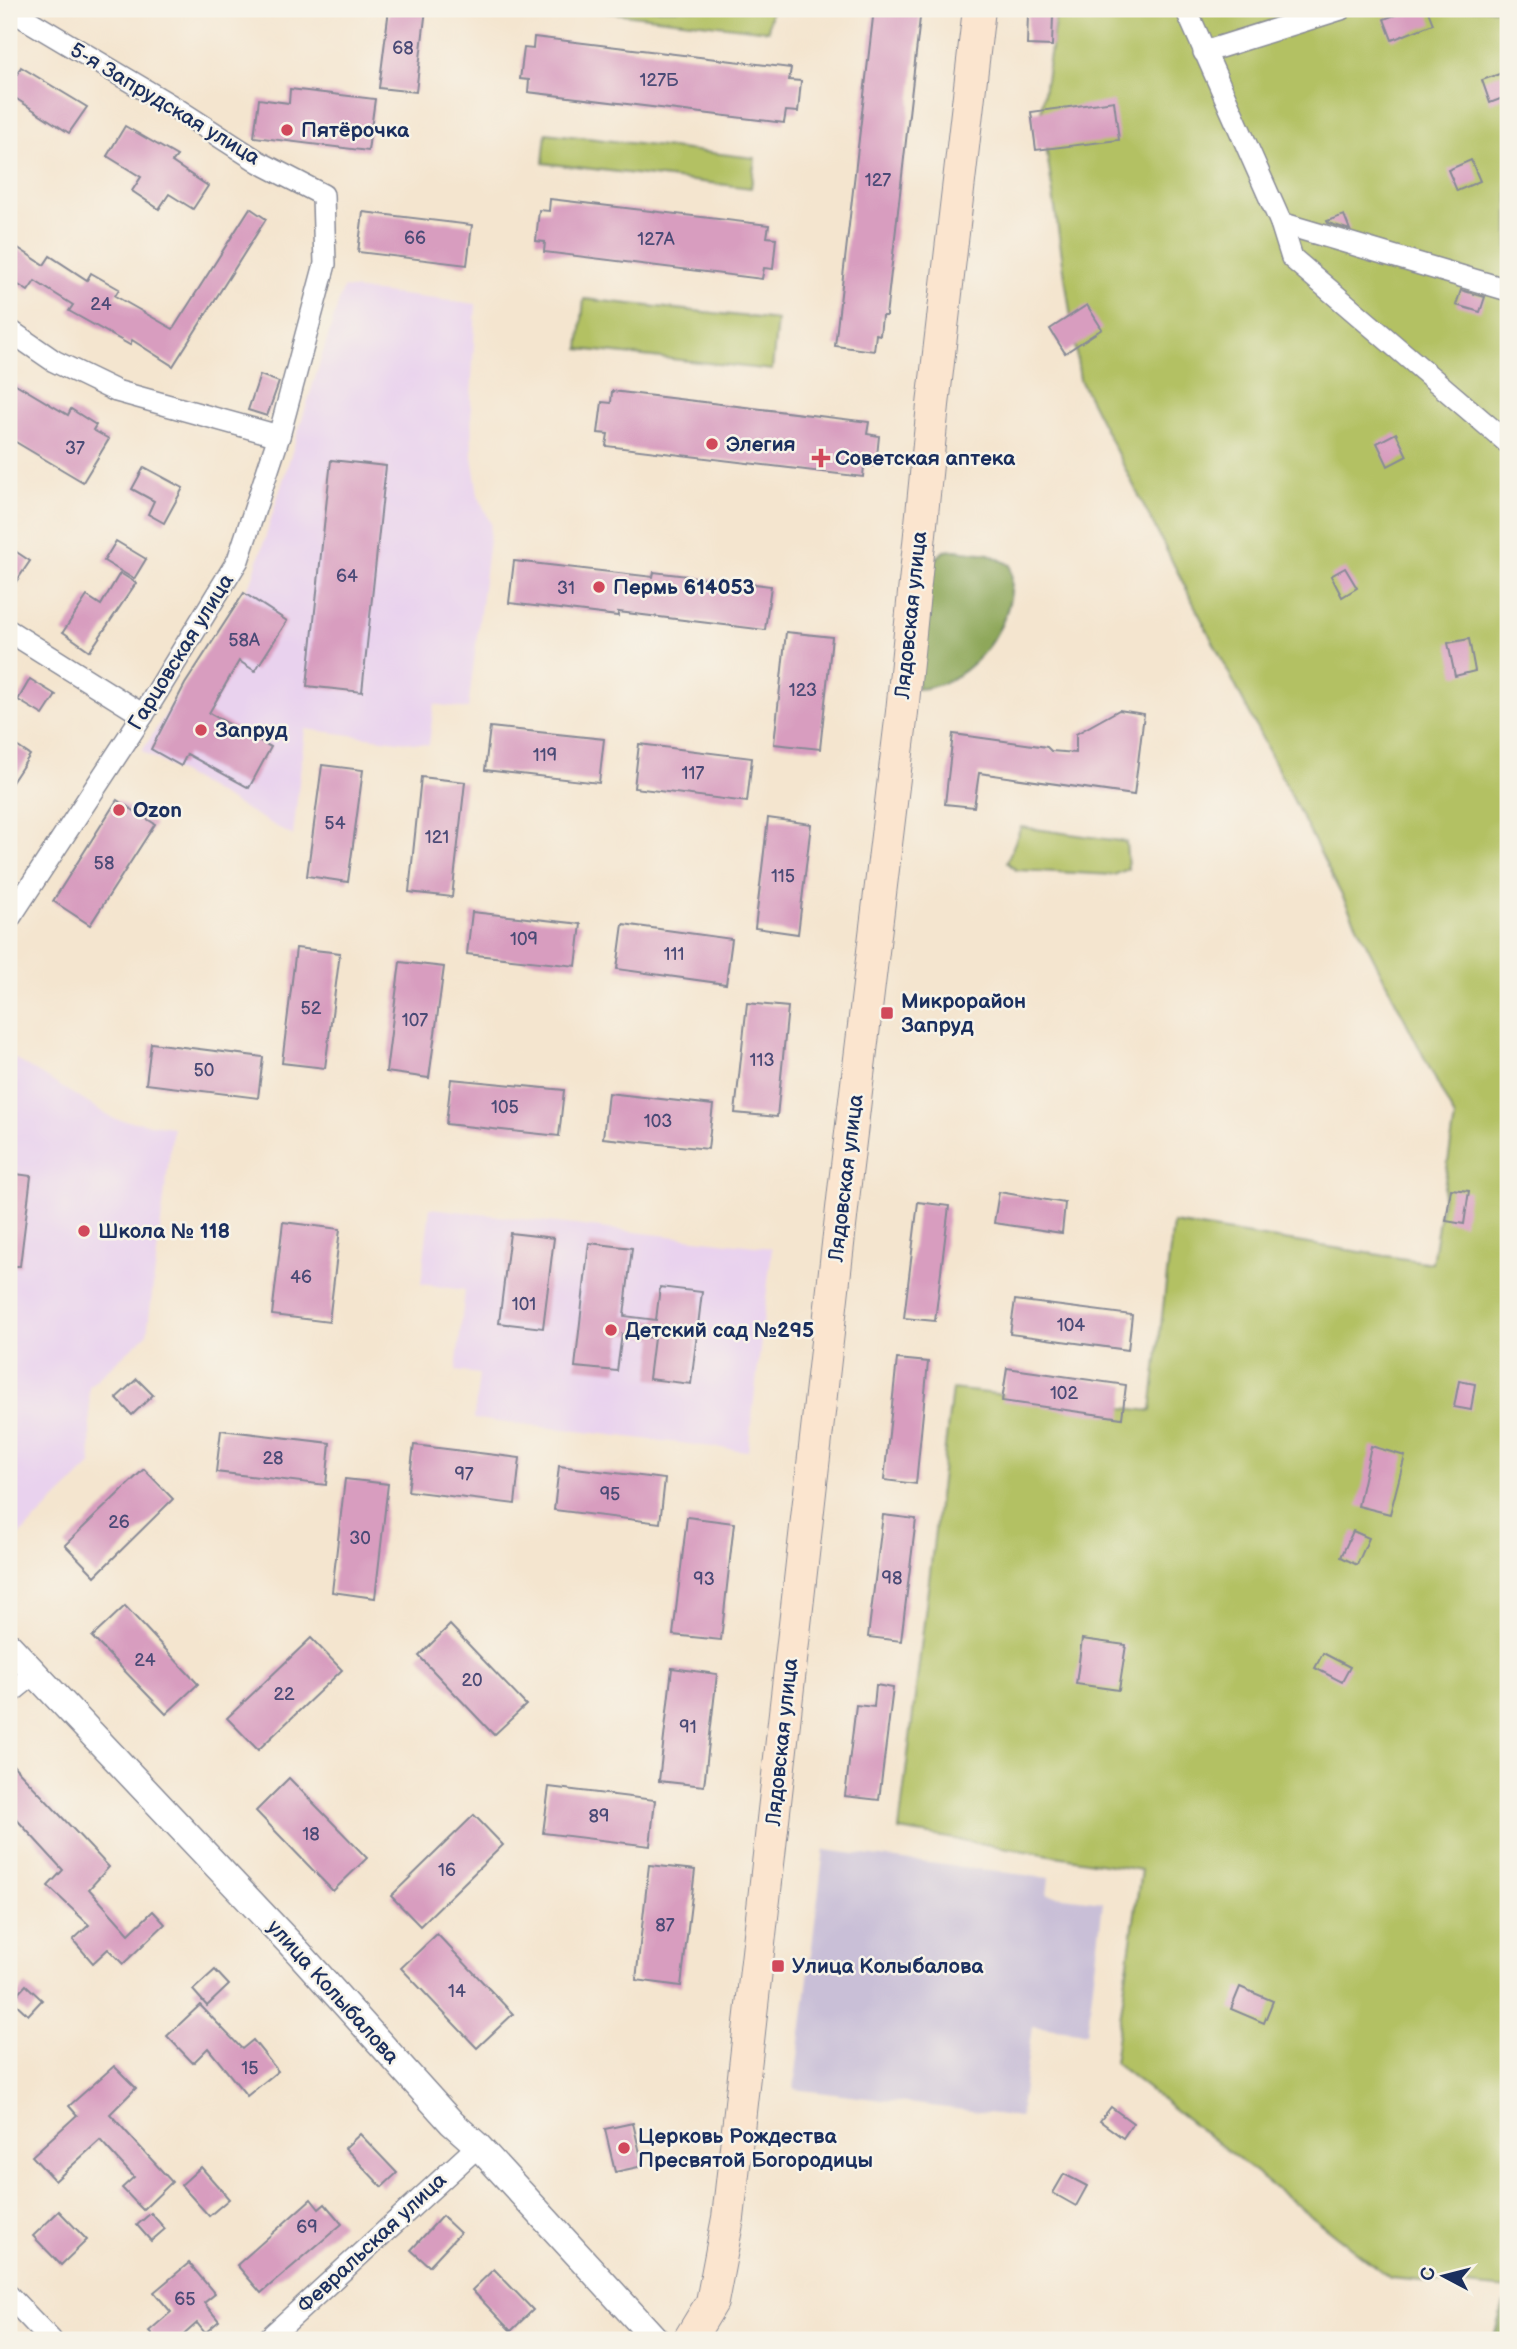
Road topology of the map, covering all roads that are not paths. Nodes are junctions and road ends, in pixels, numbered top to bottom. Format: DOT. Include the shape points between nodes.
graph roads {
  1 [pos="9,9"];
  2 [pos="980,9"];
  3 [pos="1186,9"];
  4 [pos="1341,9"];
  5 [pos="1204,52"];
  6 [pos="323,195"];
  7 [pos="1281,223"];
  8 [pos="1508,289"];
  9 [pos="9,330"];
  10 [pos="279,436"];
  11 [pos="1508,443"];
  12 [pos="9,631"];
  13 [pos="143,715"];
  14 [pos="9,918"];
  15 [pos="9,1646"];
  16 [pos="35,1673"];
  17 [pos="9,1694"];
  18 [pos="478,2147"];
  19 [pos="9,2296"];
  20 [pos="51,2340"];
  21 [pos="267,2340"];
  22 [pos="656,2340"];
  23 [pos="689,2340"];
  1 -- 6 [label="street, 5-я Запрудская улица" via="259,162"];
  2 -- 23 [label="main road, Лядовская улица" via="728,2218 712,2302"];
  3 -- 5 [label="street"];
  4 -- 5 [label="street"];
  5 -- 7 [label="street"];
  6 -- 10 [label="street, Гарцовская улица" via="325,264"];
  7 -- 8 [label="street"];
  7 -- 11 [label="street" via="1292,258"];
  9 -- 10 [label="street" via="54,361 116,391"];
  10 -- 13 [label="street, Гарцовская улица" via="231,575"];
  12 -- 13 [label="street"];
  13 -- 14 [label="street, Гарцовская улица"];
  15 -- 16 [label="street, улица Колыбалова"];
  16 -- 17 [label="street"];
  16 -- 18 [label="street, улица Колыбалова"];
  18 -- 21 [label="street, Февральская улица"];
  18 -- 22 [label="street, улица Колыбалова"];
  19 -- 20 [label="street"];
}
